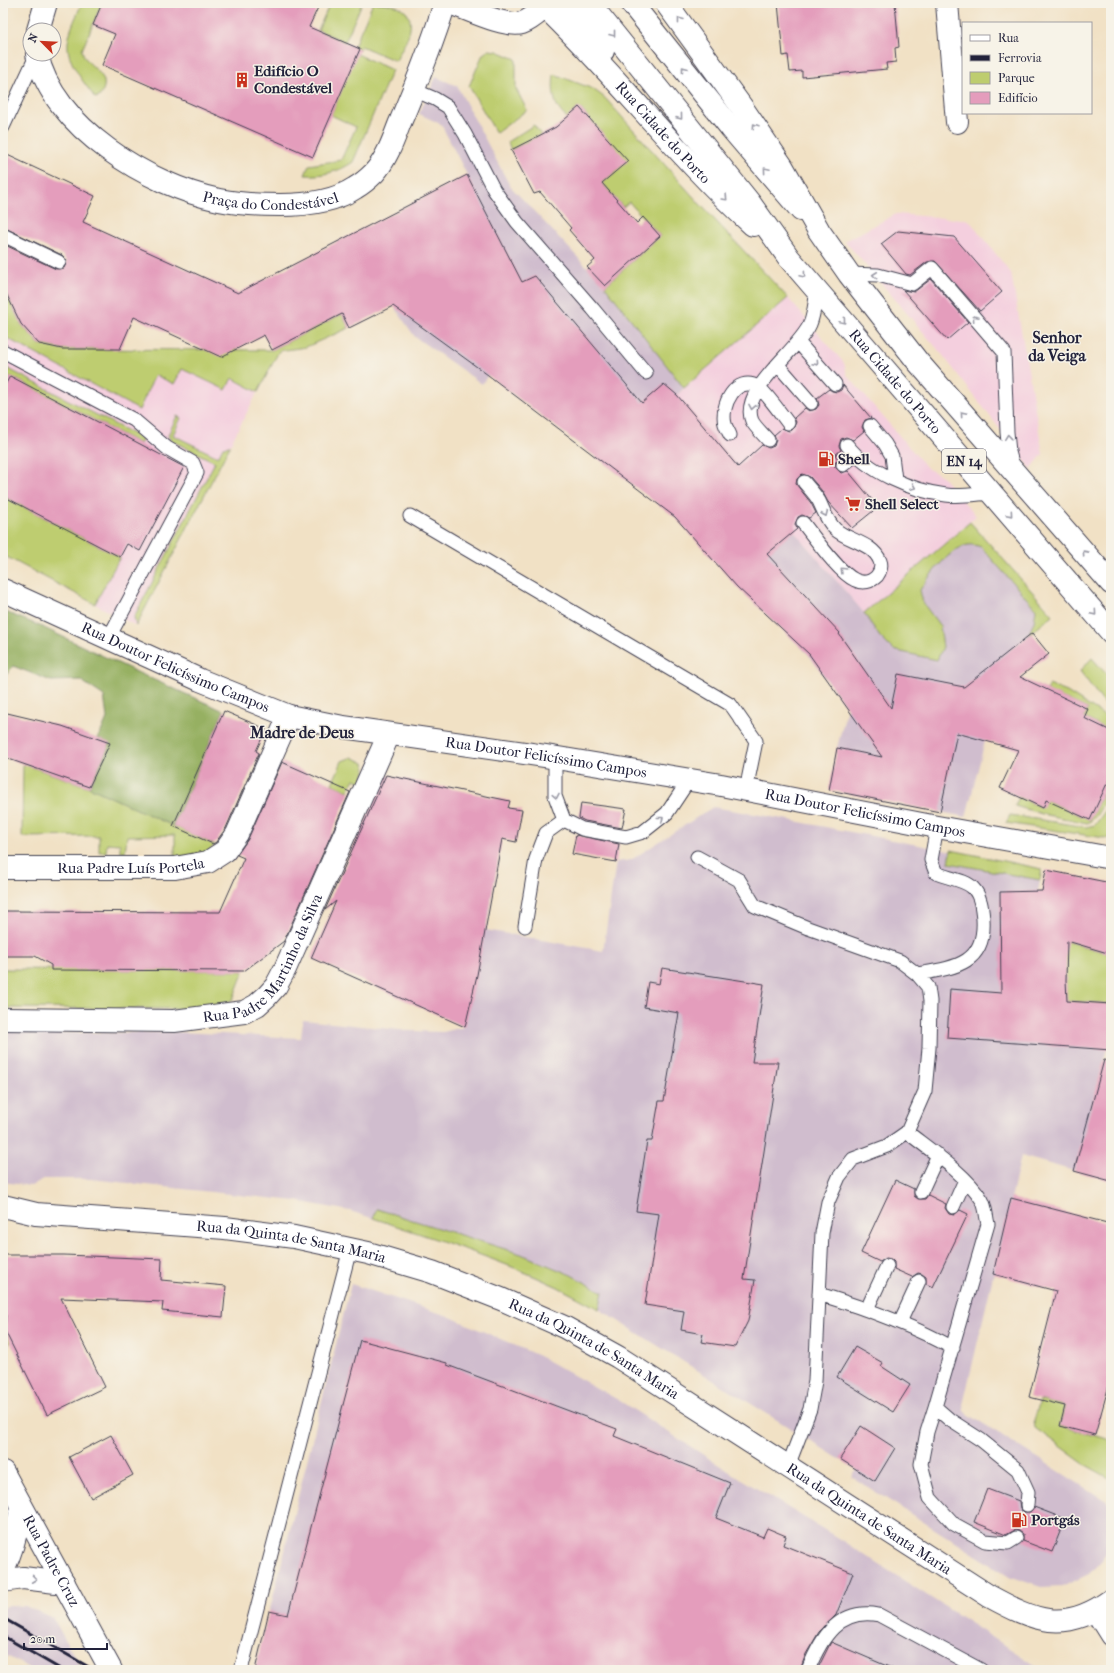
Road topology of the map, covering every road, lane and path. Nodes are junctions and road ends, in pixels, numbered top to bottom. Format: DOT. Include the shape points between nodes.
graph roads {
  1 [pos="46,3"];
  2 [pos="445,3"];
  3 [pos="450,3"];
  4 [pos="570,3"];
  5 [pos="589,3"];
  6 [pos="631,3"];
  7 [pos="666,3"];
  8 [pos="947,3"];
  9 [pos="550,4"];
  10 [pos="40,22"];
  11 [pos="33,62"];
  12 [pos="39,62"];
  13 [pos="414,90"];
  14 [pos="957,122"];
  15 [pos="3,128"];
  16 [pos="819,231"];
  17 [pos="3,235"];
  18 [pos="789,258"];
  19 [pos="59,262"];
  20 [pos="849,274"];
  21 [pos="817,291"];
  22 [pos="798,342"];
  23 [pos="3,351"];
  24 [pos="778,365"];
  25 [pos="646,373"];
  26 [pos="834,384"];
  27 [pos="759,387"];
  28 [pos="811,404"];
  29 [pos="788,423"];
  30 [pos="870,426"];
  31 [pos="730,435"];
  32 [pos="768,440"];
  33 [pos="843,465"];
  34 [pos="1016,475"];
  35 [pos="895,479"];
  36 [pos="811,487"];
  37 [pos="992,493"];
  38 [pos="410,516"];
  39 [pos="804,523"];
  40 [pos="1111,583"];
  41 [pos="3,590"];
  42 [pos="1111,632"];
  43 [pos="108,638"];
  44 [pos="289,716"];
  45 [pos="389,734"];
  46 [pos="555,757"];
  47 [pos="689,780"];
  48 [pos="746,790"];
  49 [pos="564,820"];
  50 [pos="937,827"];
  51 [pos="697,857"];
  52 [pos="1111,858"];
  53 [pos="3,868"];
  54 [pos="525,926"];
  55 [pos="917,974"];
  56 [pos="3,1019"];
  57 [pos="907,1132"];
  58 [pos="938,1155"];
  59 [pos="965,1180"];
  60 [pos="921,1192"];
  61 [pos="3,1206"];
  62 [pos="953,1207"];
  63 [pos="36,1214"];
  64 [pos="3,1220"];
  65 [pos="350,1249"];
  66 [pos="887,1266"];
  67 [pos="919,1281"];
  68 [pos="818,1294"];
  69 [pos="867,1309"];
  70 [pos="900,1322"];
  71 [pos="953,1348"];
  72 [pos="935,1407"];
  73 [pos="788,1466"];
  74 [pos="3,1472"];
  75 [pos="1028,1504"];
  76 [pos="21,1506"];
  77 [pos="1016,1538"];
  78 [pos="3,1570"];
  79 [pos="3,1581"];
  80 [pos="64,1583"];
  81 [pos="1104,1605"];
  82 [pos="1111,1635"];
  83 [pos="108,1663"];
  84 [pos="241,1670"];
  85 [pos="808,1670"];
  86 [pos="981,1670"];
  1 -- 10 [label="street"];
  2 -- 13 [label="street, Praça do Condestável"];
  3 -- 9 [label="street" via="502,22 521,23"];
  4 -- 9 [label="street" via="603,51"];
  5 -- 18 [label="street, Rua Cidade do Porto, one-way" via="749,202"];
  16 -- 6 [label="street, Rua Cidade do Porto, one-way" via="731,128"];
  16 -- 7 [label="street, Rua Cidade do Porto, one-way" via="782,166"];
  8 -- 14 [label="street"];
  9 -- 18 [label="street, Rua Cidade do Porto, one-way" via="692,164 738,212"];
  11 -- 15 [label="lane"];
  12 -- 13 [label="street, Praça do Condestável" via="47,82 68,114 110,152 148,175 186,190 219,200 260,205 294,205 330,199 355,188 375,172 388,150"];
  13 -- 25 [label="lane" via="448,107 494,190 516,222"];
  16 -- 20 [label="street, Rua Cidade do Porto / EN 14"];
  17 -- 19 [label="lane"];
  18 -- 21 [label="street, Rua Cidade do Porto, one-way"];
  34 -- 20 [label="street, Rua Cidade do Porto / EN 14, one-way" via="918,362"];
  34 -- 20 [label="lane, one-way" via="1009,452 1007,432 1004,352 932,268 912,284 878,275"];
  21 -- 22 [label="lane" via="810,324"];
  21 -- 37 [label="street, Rua Cidade do Porto / EN 14, one-way"];
  22 -- 24 [label="lane"];
  22 -- 26 [label="lane, one-way"];
  23 -- 43 [label="lane" via="134,420 167,448 197,468"];
  24 -- 27 [label="lane"];
  24 -- 28 [label="lane"];
  27 -- 29 [label="lane"];
  27 -- 31 [label="lane" via="743,384 727,399 725,424"];
  27 -- 32 [label="lane, one-way" via="750,411 752,422"];
  30 -- 35 [label="lane" via="892,456"];
  33 -- 35 [label="lane" via="851,450 869,465"];
  40 -- 34 [label="street, Rua Cidade do Porto / EN 14, one-way"];
  35 -- 37 [label="lane, one-way" via="923,491 946,495"];
  36 -- 39 [label="lane, one-way" via="827,520 836,530 874,553 880,562 880,572 872,580 854,580 843,571"];
  37 -- 42 [label="street, Rua Cidade do Porto / EN 14, one-way"];
  38 -- 48 [label="lane" via="731,705 756,741"];
  41 -- 43 [label="street, Rua Doutor Felicíssimo Campos"];
  43 -- 44 [label="street, Rua Doutor Felicíssimo Campos" via="200,680"];
  44 -- 45 [label="street, Rua Doutor Felicíssimo Campos"];
  44 -- 53 [label="street, Rua Padre Luís Portela" via="238,834 225,851 208,862 175,868"];
  45 -- 46 [label="street, Rua Doutor Felicíssimo Campos"];
  45 -- 56 [label="street, Rua Padre Martinho da Silva" via="285,969 276,986 257,1005 244,1012 174,1021"];
  46 -- 47 [label="street, Rua Doutor Felicíssimo Campos"];
  46 -- 49 [label="lane, one-way" via="555,796"];
  47 -- 48 [label="street, Rua Doutor Felicíssimo Campos"];
  49 -- 47 [label="lane, one-way" via="582,829 626,837 643,832 667,813"];
  48 -- 50 [label="street, Rua Doutor Felicíssimo Campos"];
  49 -- 54 [label="lane" via="546,833 536,859"];
  50 -- 52 [label="street, Rua Doutor Felicíssimo Campos"];
  50 -- 55 [label="lane" via="931,860 936,873 962,881 973,888 982,904 984,931 975,955 947,969"];
  51 -- 55 [label="lane" via="739,880 755,906 900,961"];
  55 -- 57 [label="lane" via="928,987 929,1048 926,1091"];
  57 -- 58 [label="lane"];
  57 -- 68 [label="lane" via="887,1146 853,1159 839,1177 828,1202 822,1233"];
  58 -- 59 [label="lane"];
  58 -- 60 [label="lane"];
  59 -- 62 [label="lane"];
  59 -- 71 [label="lane" via="982,1201 988,1224"];
  61 -- 63 [label="street, Rua da Quinta de Santa Maria"];
  63 -- 64 [label="street, Rua da Quinta de Santa Maria"];
  63 -- 65 [label="street, Rua da Quinta de Santa Maria" via="225,1228"];
  65 -- 73 [label="street, Rua da Quinta de Santa Maria" via="432,1272 564,1327 618,1357"];
  65 -- 84 [label="lane"];
  66 -- 69 [label="lane"];
  67 -- 70 [label="lane"];
  68 -- 69 [label="lane"];
  68 -- 73 [label="lane" via="814,1388 810,1409"];
  69 -- 70 [label="lane"];
  70 -- 71 [label="lane"];
  71 -- 72 [label="lane"];
  72 -- 75 [label="lane" via="1018,1470 1028,1492"];
  72 -- 77 [label="lane" via="921,1464 930,1498 954,1524 985,1541 1008,1543"];
  73 -- 81 [label="street, Rua da Quinta de Santa Maria" via="989,1596 1020,1613 1041,1620 1064,1621"];
  74 -- 76 [label="street, Rua Padre Cruz"];
  76 -- 78 [label="street" via="17,1534"];
  76 -- 80 [label="street, Rua Padre Cruz"];
  79 -- 80 [label="street, one-way" via="23,1578"];
  80 -- 83 [label="street, Rua Padre Cruz"];
  81 -- 82 [label="street, Rua da Quinta de Santa Maria"];
  85 -- 86 [label="lane" via="818,1647 830,1630 851,1617 867,1613 879,1615"];
}
